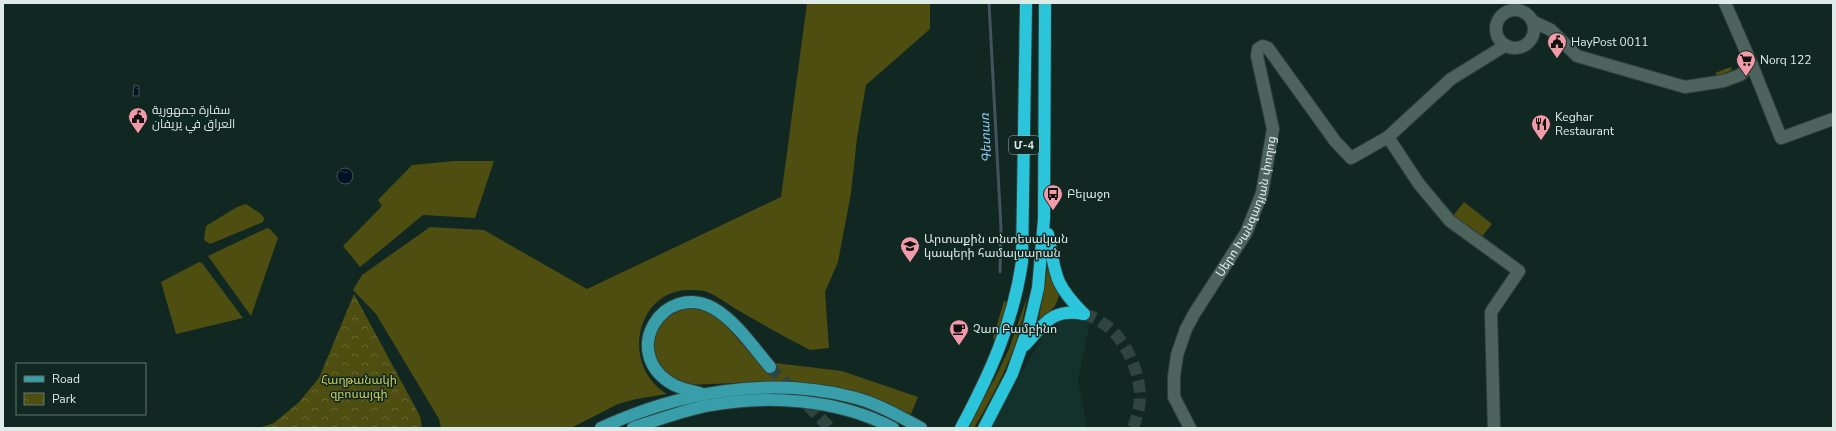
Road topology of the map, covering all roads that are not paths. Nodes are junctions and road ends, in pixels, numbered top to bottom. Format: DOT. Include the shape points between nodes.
graph roads {
  1 [pos="1026,3"];
  2 [pos="1045,3"];
  3 [pos="1725,3"];
  4 [pos="1536,27"];
  5 [pos="1506,45"];
  6 [pos="1752,65"];
  7 [pos="1833,119"];
  8 [pos="1388,137"];
  9 [pos="1044,219"];
  10 [pos="1020,351"];
  11 [pos="770,367"];
  12 [pos="705,394"];
  13 [pos="601,428"];
  14 [pos="634,428"];
  15 [pos="893,428"];
  16 [pos="921,428"];
  17 [pos="961,428"];
  18 [pos="984,428"];
  19 [pos="1190,428"];
  20 [pos="1494,428"];
  1 -- 17 [label="highway, Մ-4" via="1022,262 1006,332"];
  2 -- 9 [label="highway, Մ-4"];
  3 -- 6 [label="street"];
  4 -- 5 [label="street" via="1531,38 1522,46 1516,48"];
  4 -- 5 [label="street" via="1524,12 1512,10 1502,16 1496,30 1500,40"];
  4 -- 6 [label="street" via="1550,30 1577,56 1684,87 1724,81 1740,75"];
  5 -- 8 [label="street, Սերո Խանզադյան փողոց" via="1451,79"];
  6 -- 7 [label="street" via="1781,138"];
  8 -- 19 [label="street, Սերո Խանզադյան փողոց" via="1350,158 1268,48 1263,46 1258,49 1257,56 1273,129 1262,193 1246,233 1186,329 1177,356 1174,397"];
  8 -- 20 [label="street" via="1418,184 1450,221 1519,271 1491,312"];
  9 -- 10 [label="highway, Մ-4" via="1038,288"];
  9 -- 10 [label="highway" via="1058,282 1084,314 1070,311 1054,316"];
  10 -- 18 [label="highway, Մ-4" via="1009,380"];
  11 -- 12 [label="main road" via="733,324 713,308 691,303 672,307 659,316 652,326 647,339 650,358 661,375 674,385"];
  12 -- 13 [label="main road" via="626,416"];
  12 -- 16 [label="main road" via="743,388 828,392 853,397 889,410"];
  14 -- 15 [label="main road" via="706,406 762,400 824,405 851,411"];
}
